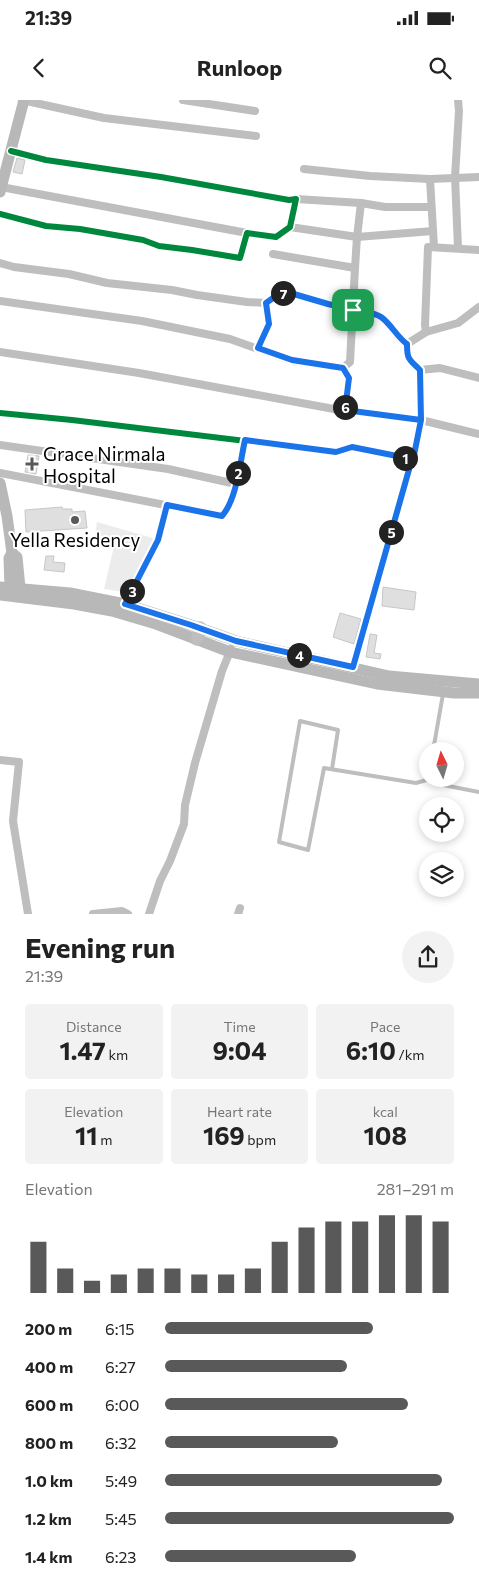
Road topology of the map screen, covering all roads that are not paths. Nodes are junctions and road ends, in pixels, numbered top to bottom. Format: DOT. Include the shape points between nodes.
graph roads {
  1 [pos="23,100"];
  2 [pos="183,100"];
  3 [pos="458,100"];
  4 [pos="255,111"];
  5 [pos="256,136"];
  6 [pos="11,151"];
  7 [pos="304,169"];
  8 [pos="2,175"];
  9 [pos="479,176"];
  10 [pos="455,177"];
  11 [pos="430,179"];
  12 [pos="1,189"];
  13 [pos="296,199"];
  14 [pos="362,203"];
  15 [pos="431,207"];
  16 [pos="0,214"];
  17 [pos="290,227"];
  18 [pos="433,230"];
  19 [pos="247,233"];
  20 [pos="357,237"];
  21 [pos="434,247"];
  22 [pos="458,248"];
  23 [pos="479,250"];
  24 [pos="273,254"];
  25 [pos="0,263"];
  26 [pos="355,268"];
  27 [pos="0,301"];
  28 [pos="266,303"];
  29 [pos="479,307"];
  30 [pos="353,310"];
  31 [pos="426,332"];
  32 [pos="407,344"];
  33 [pos="258,348"];
  34 [pos="0,352"];
  35 [pos="343,368"];
  36 [pos="420,370"];
  37 [pos="479,378"];
  38 [pos="345,410"];
  39 [pos="0,413"];
  40 [pos="421,420"];
  41 [pos="479,434"];
  42 [pos="245,440"];
  43 [pos="0,445"];
  44 [pos="412,459"];
  45 [pos="0,473"];
  46 [pos="0,483"];
  47 [pos="236,484"];
  48 [pos="167,505"];
  49 [pos="10,587"];
  50 [pos="0,595"];
  51 [pos="125,604"];
  52 [pos="199,634"];
  53 [pos="233,640"];
  54 [pos="230,652"];
  55 [pos="353,667"];
  56 [pos="479,684"];
  57 [pos="444,686"];
  58 [pos="479,693"];
  59 [pos="435,742"];
  60 [pos="0,760"];
  61 [pos="332,769"];
  62 [pos="419,782"];
  63 [pos="458,788"];
  64 [pos="479,792"];
  65 [pos="28,914"];
  66 [pos="93,914"];
  67 [pos="128,914"];
  68 [pos="149,914"];
  1 -- 5 [label="street" via="104,118"];
  1 -- 6 [label="main road"];
  2 -- 4 [label="street"];
  3 -- 10 [label="street"];
  6 -- 8 [label="main road"];
  6 -- 13 [label="street" via="46,160"];
  7 -- 11 [label="street"];
  8 -- 12 [label="main road"];
  9 -- 10 [label="street"];
  10 -- 11 [label="street"];
  10 -- 22 [label="street"];
  11 -- 15 [label="street"];
  12 -- 19 [label="street"];
  13 -- 14 [label="street"];
  13 -- 17 [label="street"];
  14 -- 15 [label="street" via="385,207"];
  14 -- 20 [label="street"];
  15 -- 18 [label="street"];
  16 -- 19 [label="street" via="46,226 240,258"];
  17 -- 19 [label="street" via="276,237"];
  17 -- 20 [label="street"];
  18 -- 20 [label="street"];
  18 -- 21 [label="street"];
  20 -- 26 [label="street"];
  21 -- 22 [label="street"];
  21 -- 31 [label="street" via="428,246"];
  22 -- 23 [label="street"];
  24 -- 26 [label="street"];
  25 -- 28 [label="street" via="107,283"];
  26 -- 30 [label="street"];
  27 -- 33 [label="street" via="142,321"];
  28 -- 30 [label="street" via="287,292"];
  28 -- 33 [label="street" via="269,324"];
  29 -- 31 [label="street" via="458,322"];
  30 -- 32 [label="street" via="382,318"];
  30 -- 35 [label="street" via="350,362"];
  31 -- 32 [label="street"];
  32 -- 36 [label="street" via="410,362"];
  33 -- 35 [label="street" via="292,360"];
  34 -- 38 [label="street"];
  35 -- 38 [label="street" via="349,378"];
  36 -- 37 [label="street" via="440,368"];
  36 -- 40 [label="street"];
  38 -- 40 [label="street"];
  39 -- 42 [label="street"];
  40 -- 41 [label="street"];
  40 -- 44 [label="street"];
  42 -- 44 [label="street" via="336,452 352,447"];
  42 -- 47 [label="street"];
  43 -- 47 [label="street" via="168,470"];
  44 -- 55 [label="street"];
  45 -- 48 [label="street"];
  46 -- 49 [label="main road" via="12,553 9,558"];
  47 -- 48 [label="street" via="228,509 222,516"];
  48 -- 51 [label="street" via="158,540"];
  49 -- 51 [label="main road"];
  50 -- 52 [label="main road" via="112,611"];
  51 -- 52 [label="main road"];
  52 -- 53 [label="main road"];
  52 -- 54 [label="main road"];
  53 -- 54 [label="street"];
  53 -- 55 [label="main road"];
  54 -- 57 [label="main road" via="377,684"];
  54 -- 68 [label="street" via="195,762 184,824"];
  55 -- 57 [label="main road"];
  56 -- 57 [label="main road"];
  57 -- 58 [label="main road"];
  57 -- 59 [label="lane"];
  60 -- 65 [label="street" via="19,762 13,821"];
  61 -- 61 [label="lane" via="324,768 308,850 280,842 300,721 338,730"];
  61 -- 62 [label="lane"];
  63 -- 64 [label="lane"];
  66 -- 67 [label="street" via="122,911"];
}
